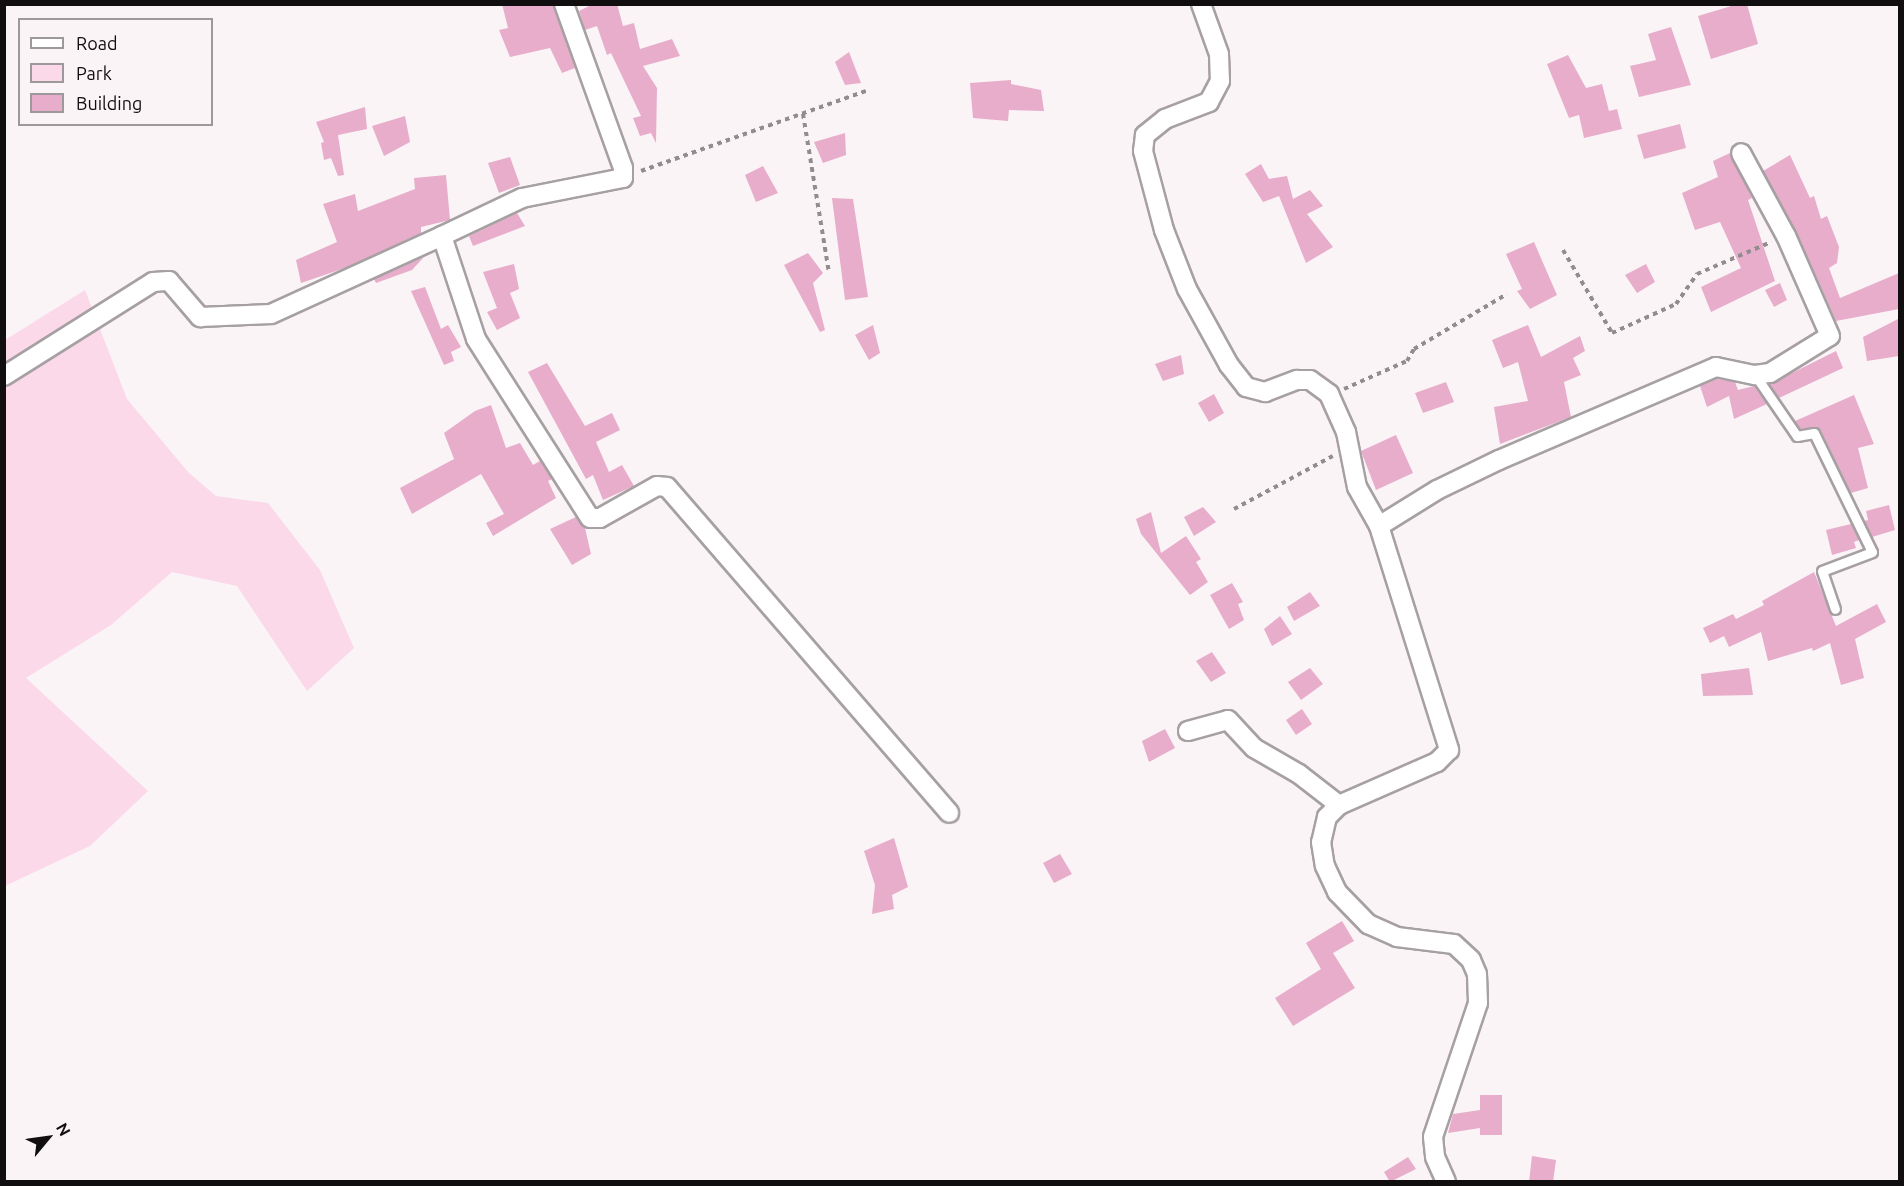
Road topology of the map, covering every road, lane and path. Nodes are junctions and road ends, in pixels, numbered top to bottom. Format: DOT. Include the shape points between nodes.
graph roads {
  1 [pos="564,4"];
  2 [pos="1201,4"];
  3 [pos="866,91"];
  4 [pos="803,114"];
  5 [pos="1741,153"];
  6 [pos="623,178"];
  7 [pos="442,236"];
  8 [pos="1786,236"];
  9 [pos="1563,250"];
  10 [pos="829,273"];
  11 [pos="1507,294"];
  12 [pos="1755,375"];
  13 [pos="4,376"];
  14 [pos="1329,394"];
  15 [pos="1350,447"];
  16 [pos="1234,509"];
  17 [pos="1380,526"];
  18 [pos="1835,609"];
  19 [pos="1188,731"];
  20 [pos="1339,805"];
  21 [pos="949,813"];
  22 [pos="1446,1182"];
  1 -- 6 [label="street" via="623,168"];
  2 -- 14 [label="street" via="1219,54 1220,81 1209,102 1165,119 1145,135 1143,151 1164,230 1187,289 1223,356 1246,387 1265,392 1297,380 1310,380"];
  3 -- 4 [label="path"];
  4 -- 6 [label="path"];
  4 -- 10 [label="path"];
  5 -- 8 [label="street"];
  6 -- 7 [label="street" via="522,198"];
  7 -- 13 [label="street" via="271,314 200,317 169,281 153,282"];
  7 -- 21 [label="street" via="483,354 590,518 600,518 657,486 667,487"];
  8 -- 9 [label="path" via="1697,274 1676,304 1612,333"];
  8 -- 12 [label="street" via="1830,336 1770,372"];
  11 -- 14 [label="path" via="1414,349 1407,361"];
  12 -- 17 [label="street" via="1716,367 1499,460 1437,490"];
  12 -- 18 [label="lane" via="1797,436 1814,433 1872,552 1822,571"];
  14 -- 15 [label="street"];
  15 -- 16 [label="path"];
  15 -- 17 [label="street" via="1357,488"];
  17 -- 20 [label="street" via="1449,750 1437,762"];
  19 -- 20 [label="street" via="1228,720 1254,748 1299,774"];
  20 -- 22 [label="street" via="1327,817 1321,842 1325,866 1350,909 1368,924 1397,937 1454,945 1471,960 1477,974 1478,1003 1433,1137 1435,1156"];
}
